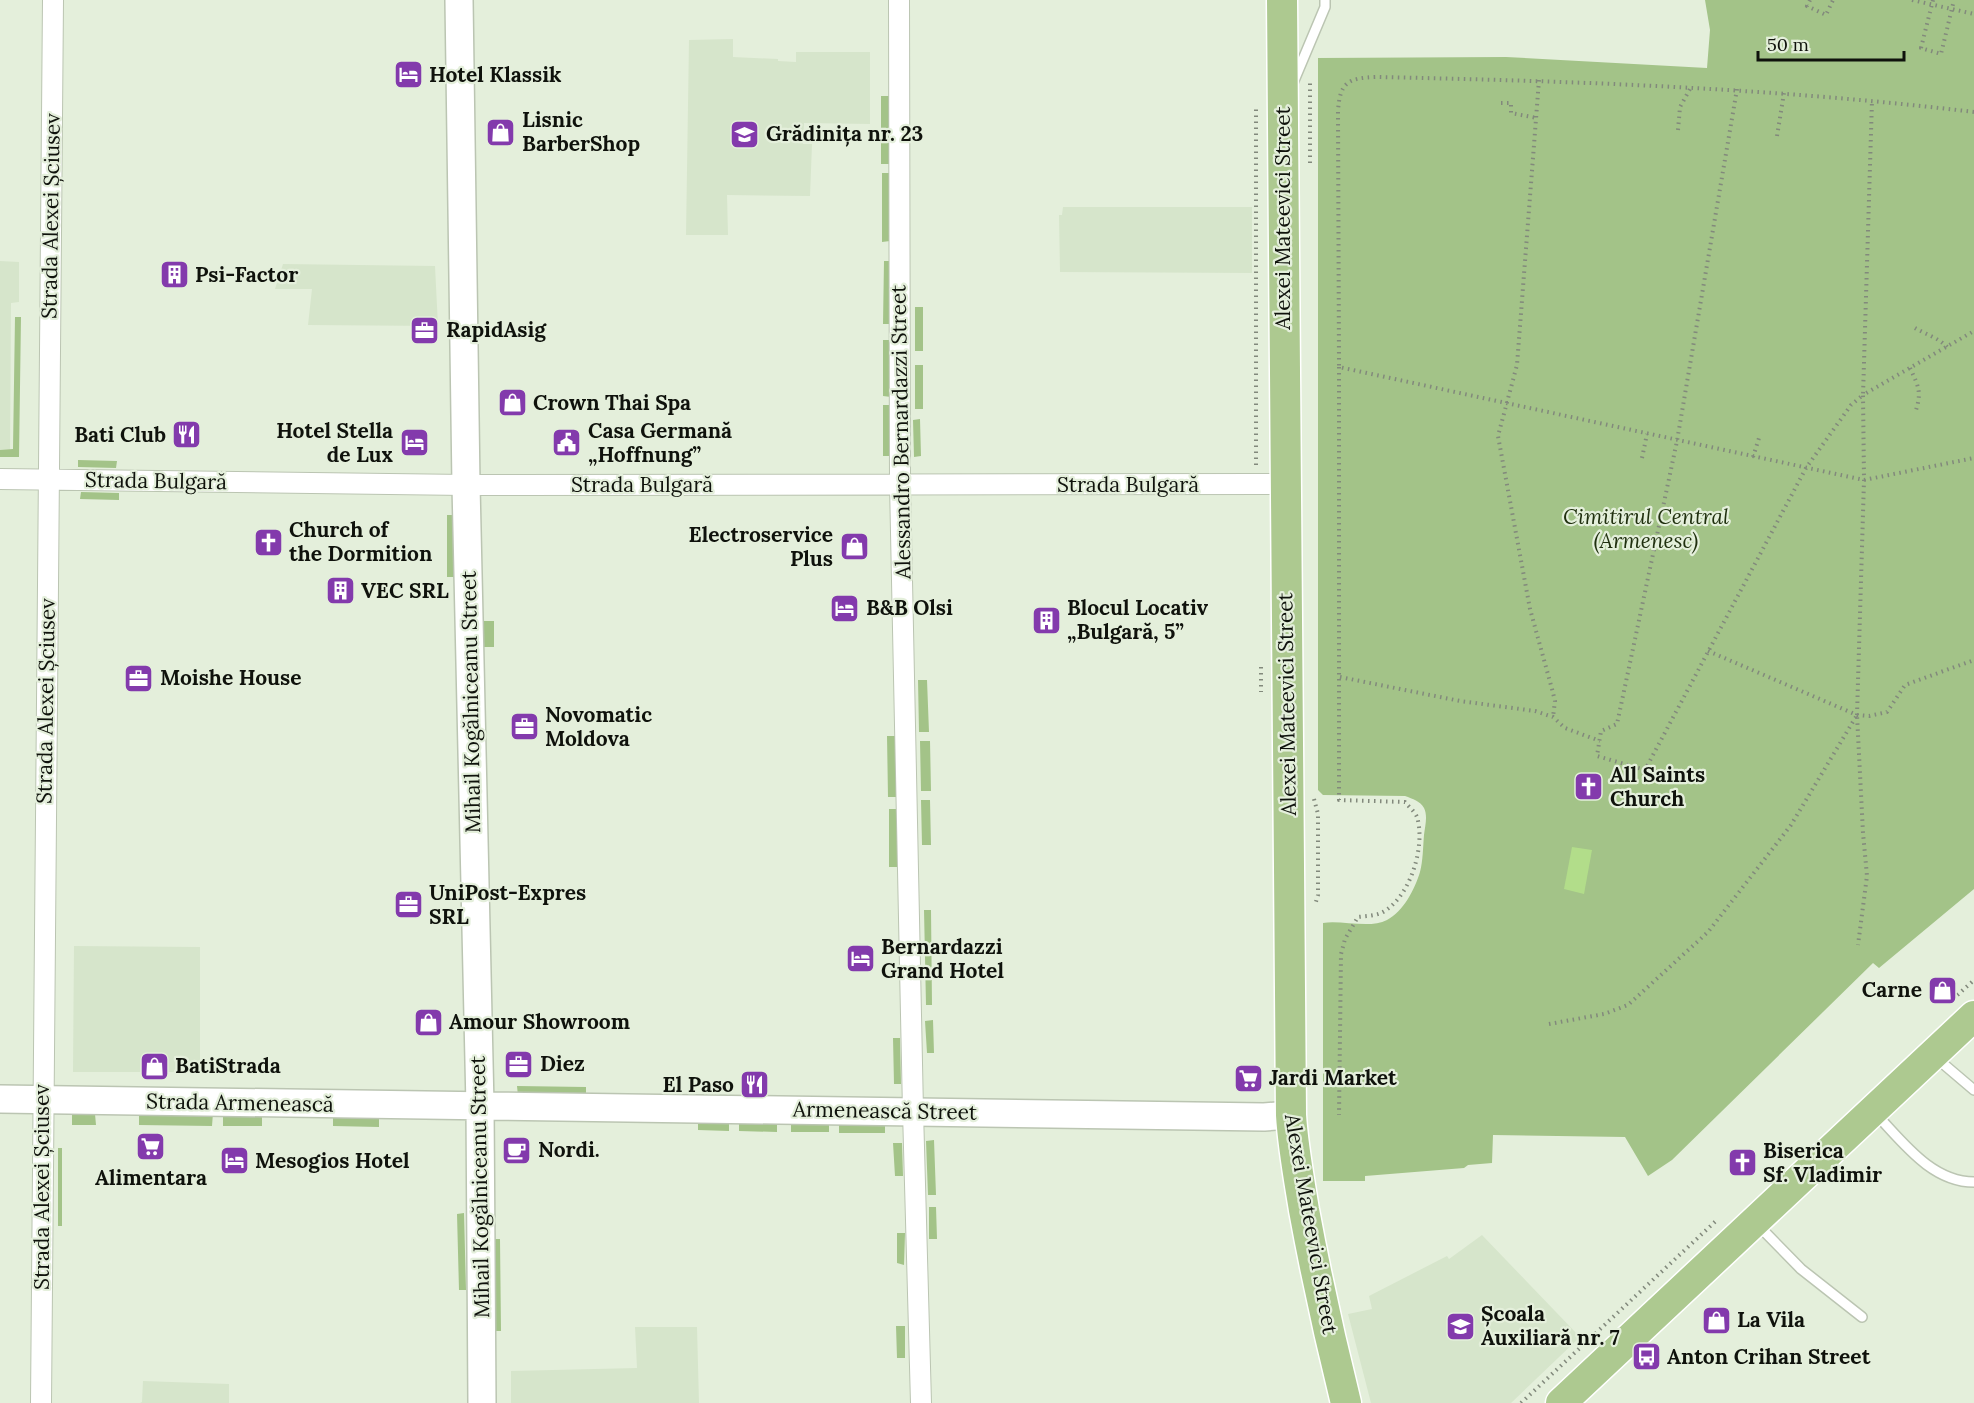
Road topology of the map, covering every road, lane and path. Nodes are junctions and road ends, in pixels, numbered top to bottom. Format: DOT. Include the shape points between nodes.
graph roads {
  1 [pos="53,0"];
  2 [pos="459,0"];
  3 [pos="899,0"];
  4 [pos="1282,0"];
  5 [pos="1325,0"];
  6 [pos="1810,0"];
  7 [pos="1833,0"];
  8 [pos="1912,0"];
  9 [pos="1933,0"];
  10 [pos="1954,0"];
  11 [pos="1932,6"];
  12 [pos="1952,10"];
  13 [pos="1974,14"];
  14 [pos="1539,80"];
  15 [pos="1691,87"];
  16 [pos="1737,89"];
  17 [pos="1784,93"];
  18 [pos="1872,100"];
  19 [pos="1501,103"];
  20 [pos="1269,107"];
  21 [pos="1974,112"];
  22 [pos="1537,118"];
  23 [pos="1678,130"];
  24 [pos="1777,136"];
  25 [pos="1915,328"];
  26 [pos="1974,331"];
  27 [pos="1947,347"];
  28 [pos="1339,367"];
  29 [pos="1910,368"];
  30 [pos="1863,395"];
  31 [pos="1507,404"];
  32 [pos="1915,414"];
  33 [pos="1647,434"];
  34 [pos="1758,438"];
  35 [pos="1677,441"];
  36 [pos="1753,457"];
  37 [pos="1642,458"];
  38 [pos="1974,458"];
  39 [pos="1806,468"];
  40 [pos="1256,469"];
  41 [pos="0,479"];
  42 [pos="48,480"];
  43 [pos="1864,480"];
  44 [pos="900,484"];
  45 [pos="1285,484"];
  46 [pos="466,485"];
  47 [pos="1708,651"];
  48 [pos="1974,660"];
  49 [pos="1340,677"];
  50 [pos="1857,715"];
  51 [pos="1553,717"];
  52 [pos="1600,741"];
  53 [pos="1858,945"];
  54 [pos="1974,980"];
  55 [pos="1961,1010"];
  56 [pos="1549,1024"];
  57 [pos="1933,1055"];
  58 [pos="1974,1090"];
  59 [pos="0,1099"];
  60 [pos="43,1100"];
  61 [pos="480,1106"];
  62 [pos="913,1111"];
  63 [pos="1873,1111"];
  64 [pos="1291,1115"];
  65 [pos="1340,1115"];
  66 [pos="1974,1182"];
  67 [pos="1719,1218"];
  68 [pos="1756,1222"];
  69 [pos="1862,1317"];
  70 [pos="40,1403"];
  71 [pos="482,1403"];
  72 [pos="921,1403"];
  73 [pos="1346,1403"];
  74 [pos="1521,1403"];
  75 [pos="1561,1403"];
  1 -- 42 [label="street, Strada Alexei Șciusev"];
  2 -- 46 [label="main road, Mihail Kogălniceanu Street"];
  3 -- 44 [label="street, Alessandro Bernardazzi Street"];
  4 -- 20 [label="main road, Alexei Mateevici Street"];
  5 -- 20 [label="lane" via="1325,7"];
  6 -- 7 [label="path" via="1807,6 1826,15"];
  8 -- 11 [label="path"];
  9 -- 11 [label="path"];
  10 -- 12 [label="path"];
  11 -- 12 [label="path"];
  11 -- 12 [label="path" via="1921,48 1941,54"];
  12 -- 13 [label="path"];
  14 -- 15 [label="path"];
  14 -- 22 [label="path"];
  14 -- 28 [label="path" via="1376,77 1346,83 1340,93 1338,111"];
  15 -- 16 [label="path"];
  15 -- 23 [label="path" via="1680,107"];
  16 -- 17 [label="path"];
  16 -- 35 [label="path"];
  17 -- 18 [label="path"];
  17 -- 24 [label="path"];
  18 -- 21 [label="path"];
  18 -- 30 [label="path"];
  19 -- 22 [label="path" via="1510,103 1511,113"];
  20 -- 40 [label="path"];
  20 -- 45 [label="main road, Alexei Mateevici Street"];
  22 -- 31 [label="path" via="1517,365"];
  25 -- 27 [label="path" via="1942,340"];
  26 -- 27 [label="path"];
  27 -- 29 [label="path"];
  28 -- 31 [label="path"];
  28 -- 49 [label="path"];
  29 -- 30 [label="path"];
  29 -- 32 [label="path" via="1919,389"];
  30 -- 39 [label="path" via="1851,405"];
  30 -- 43 [label="path"];
  31 -- 33 [label="path"];
  31 -- 51 [label="path" via="1498,436 1499,450 1530,609 1555,701"];
  33 -- 35 [label="path"];
  33 -- 37 [label="path"];
  34 -- 36 [label="path"];
  35 -- 36 [label="path"];
  35 -- 52 [label="path" via="1617,724 1601,731"];
  36 -- 39 [label="path"];
  38 -- 43 [label="path"];
  39 -- 43 [label="path"];
  39 -- 47 [label="path"];
  41 -- 42 [label="street, Strada Bulgară"];
  42 -- 46 [label="street, Strada Bulgară"];
  42 -- 60 [label="street, Strada Alexei Șciusev"];
  43 -- 50 [label="path"];
  44 -- 45 [label="street, Strada Bulgară"];
  44 -- 46 [label="street, Strada Bulgară"];
  44 -- 62 [label="street, Alessandro Bernardazzi Street"];
  45 -- 64 [label="main road, Alexei Mateevici Street"];
  46 -- 61 [label="main road, Mihail Kogălniceanu Street"];
  47 -- 50 [label="path"];
  47 -- 52 [label="path" via="1645,770 1597,756"];
  48 -- 50 [label="path" via="1905,685 1887,712"];
  49 -- 51 [label="path"];
  49 -- 65 [label="path" via="1339,800 1405,802 1416,815 1420,837 1407,886 1381,913 1358,917 1345,939 1341,954"];
  50 -- 53 [label="path" via="1867,876"];
  50 -- 56 [label="path" via="1791,825 1708,932 1628,1005 1604,1014"];
  51 -- 52 [label="path" via="1565,728"];
  54 -- 55 [label="path"];
  55 -- 57 [label="main road"];
  57 -- 58 [label="lane"];
  57 -- 63 [label="main road"];
  59 -- 60 [label="main road, Strada Armenească"];
  60 -- 61 [label="main road, Strada Armenească"];
  60 -- 70 [label="street, Strada Alexei Șciusev"];
  61 -- 62 [label="main road, Armenească Street"];
  61 -- 71 [label="main road, Mihail Kogălniceanu Street"];
  62 -- 64 [label="main road, Armenească Street"];
  62 -- 72 [label="street, Alessandro Bernardazzi Street"];
  63 -- 66 [label="lane" via="1931,1169 1951,1179"];
  63 -- 68 [label="main road"];
  64 -- 73 [label="main road, Alexei Mateevici Street" via="1325,1319"];
  67 -- 74 [label="path"];
  68 -- 69 [label="lane" via="1801,1269"];
  68 -- 75 [label="main road"];
}
